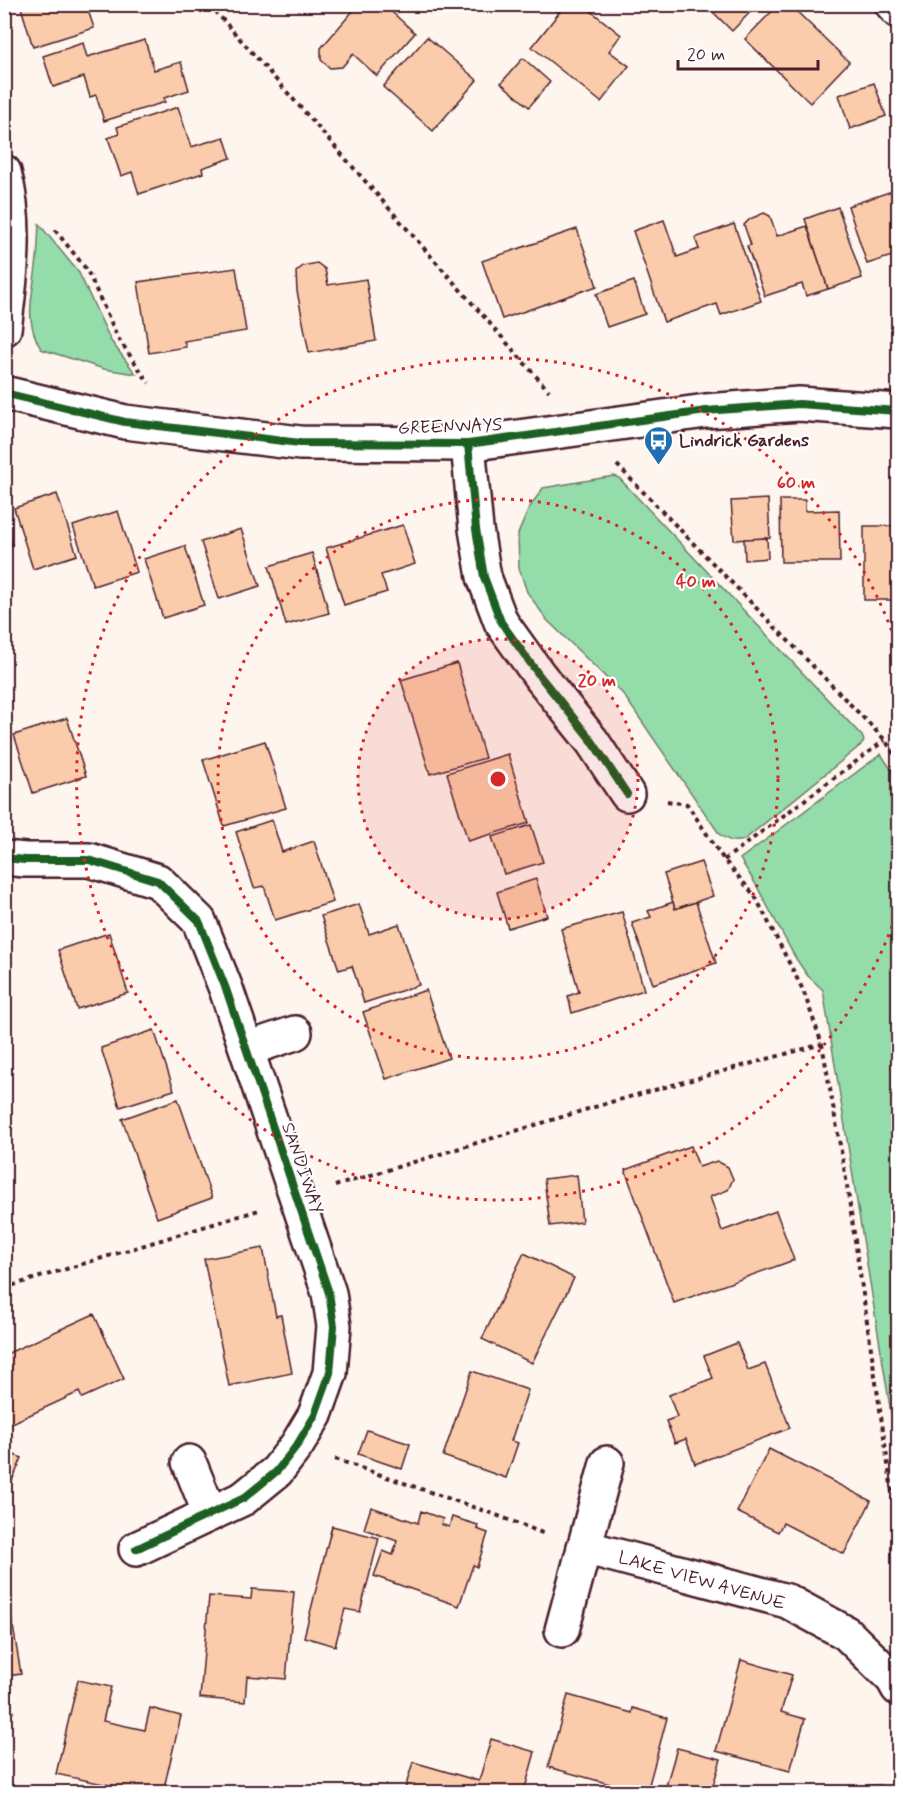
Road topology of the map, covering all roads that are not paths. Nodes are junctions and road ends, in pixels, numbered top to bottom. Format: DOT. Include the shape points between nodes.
graph roads {
  1 [pos="892,4"];
  2 [pos="898,11"];
  3 [pos="6,177"];
  4 [pos="4,329"];
  5 [pos="4,393"];
  6 [pos="898,411"];
  7 [pos="468,444"];
  8 [pos="627,794"];
  9 [pos="4,858"];
  10 [pos="295,1034"];
  11 [pos="247,1049"];
  12 [pos="189,1462"];
  13 [pos="607,1463"];
  14 [pos="210,1514"];
  15 [pos="584,1547"];
  16 [pos="136,1548"];
  17 [pos="562,1630"];
  18 [pos="898,1688"];
  1 -- 2 [label="street"];
  3 -- 4 [label="street" via="12,273"];
  5 -- 7 [label="street, GREENWAYS" via="125,422 300,443"];
  6 -- 7 [label="street, GREENWAYS" via="799,404 706,411"];
  7 -- 8 [label="street" via="484,577 501,622 592,741"];
  9 -- 11 [label="street, SANDIWAY" via="89,860 158,881 199,921"];
  10 -- 11 [label="street"];
  11 -- 14 [label="street, SANDIWAY" via="329,1293 334,1326 330,1373 315,1415 297,1445 277,1471 244,1498"];
  12 -- 14 [label="street"];
  13 -- 15 [label="street"];
  14 -- 16 [label="street, SANDIWAY"];
  15 -- 17 [label="street"];
  15 -- 18 [label="street, LAKE VIEW AVENUE" via="787,1601 846,1633"];
}
